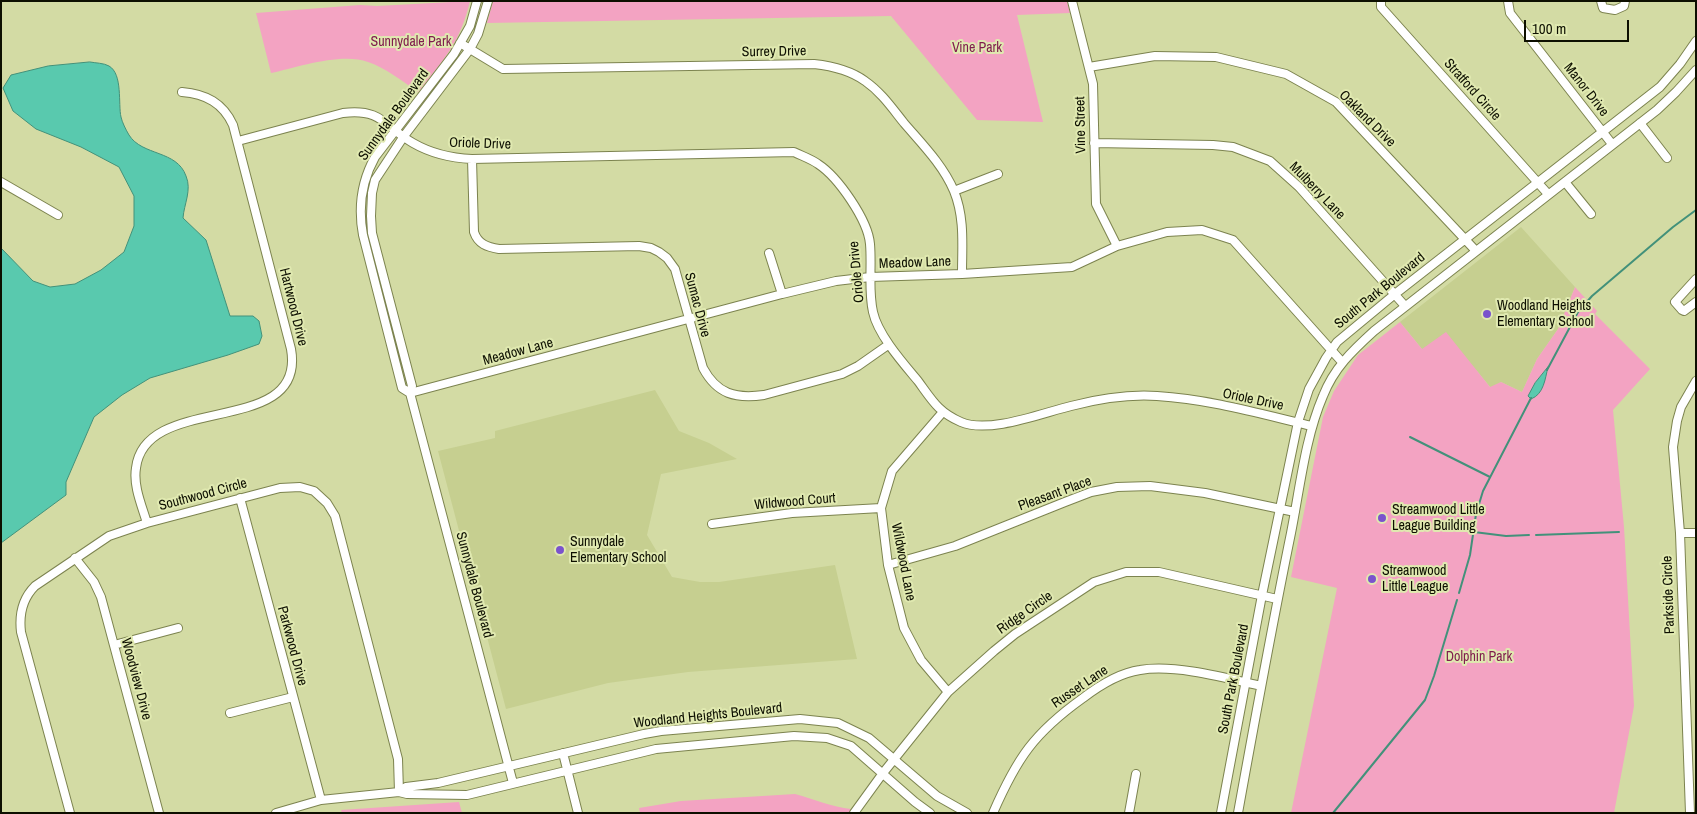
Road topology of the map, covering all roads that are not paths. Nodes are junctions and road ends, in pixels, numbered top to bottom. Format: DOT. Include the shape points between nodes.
graph roads {
  1 [pos="477,1"];
  2 [pos="488,1"];
  3 [pos="1072,1"];
  4 [pos="1381,1"];
  5 [pos="1508,1"];
  6 [pos="1601,1"];
  7 [pos="1625,1"];
  8 [pos="1696,41"];
  9 [pos="460,44"];
  10 [pos="470,49"];
  11 [pos="1089,67"];
  12 [pos="1696,70"];
  13 [pos="182,92"];
  14 [pos="1640,123"];
  15 [pos="396,129"];
  16 [pos="1603,132"];
  17 [pos="404,136"];
  18 [pos="238,141"];
  19 [pos="1094,143"];
  20 [pos="1612,144"];
  21 [pos="1667,158"];
  22 [pos="472,159"];
  23 [pos="998,174"];
  24 [pos="1,182"];
  25 [pos="1565,182"];
  26 [pos="1538,183"];
  27 [pos="954,191"];
  28 [pos="1548,194"];
  29 [pos="1591,214"];
  30 [pos="58,215"];
  31 [pos="1464,239"];
  32 [pos="1117,246"];
  33 [pos="1476,251"];
  34 [pos="769,253"];
  35 [pos="962,274"];
  36 [pos="870,277"];
  37 [pos="1696,278"];
  38 [pos="782,294"];
  39 [pos="1395,294"];
  40 [pos="1696,302"];
  41 [pos="1405,306"];
  42 [pos="688,319"];
  43 [pos="888,345"];
  44 [pos="1332,350"];
  45 [pos="1342,362"];
  46 [pos="1696,380"];
  47 [pos="410,393"];
  48 [pos="942,413"];
  49 [pos="1298,422"];
  50 [pos="1312,426"];
  51 [pos="240,498"];
  52 [pos="881,508"];
  53 [pos="1280,509"];
  54 [pos="1295,512"];
  55 [pos="147,523"];
  56 [pos="712,524"];
  57 [pos="1680,533"];
  58 [pos="1696,533"];
  59 [pos="75,558"];
  60 [pos="888,565"];
  61 [pos="1262,595"];
  62 [pos="1277,599"];
  63 [pos="178,628"];
  64 [pos="114,645"];
  65 [pos="1246,682"];
  66 [pos="1261,686"];
  67 [pos="948,692"];
  68 [pos="292,696"];
  69 [pos="230,713"];
  70 [pos="563,753"];
  71 [pos="895,759"];
  72 [pos="509,766"];
  73 [pos="567,770"];
  74 [pos="883,773"];
  75 [pos="1136,774"];
  76 [pos="513,783"];
  77 [pos="400,792"];
  78 [pos="322,800"];
  79 [pos="70,813"];
  80 [pos="159,813"];
  81 [pos="276,813"];
  82 [pos="578,813"];
  83 [pos="854,813"];
  84 [pos="930,813"];
  85 [pos="966,813"];
  86 [pos="993,813"];
  87 [pos="1129,813"];
  88 [pos="1221,813"];
  89 [pos="1238,813"];
  90 [pos="1690,813"];
  1 -- 9 [label="street, Sunnydale Boulevard" via="473,19"];
  2 -- 10 [label="street, Sunnydale Boulevard"];
  3 -- 11 [label="street, Vine Street"];
  4 -- 26 [label="street, Stratford Circle" via="1381,7"];
  5 -- 16 [label="street, Manor Drive" via="1510,13"];
  6 -- 7 [label="street" via="1603,8 1615,10 1624,6"];
  8 -- 16 [label="street, South Park Boulevard" via="1660,87"];
  9 -- 10 [label="street, Surrey Drive"];
  9 -- 15 [label="street, Sunnydale Boulevard"];
  10 -- 17 [label="street, Sunnydale Boulevard"];
  10 -- 27 [label="street, Surrey Drive" via="503,69 833,66 856,75 882,96 935,159"];
  11 -- 19 [label="street, Vine Street" via="1094,100"];
  11 -- 31 [label="street, Oakland Drive" via="1156,56 1216,57 1286,74 1336,102"];
  12 -- 14 [label="street, South Park Boulevard" via="1665,103"];
  13 -- 18 [label="street, Hartwood Drive" via="200,94 218,104 231,120"];
  14 -- 20 [label="street, South Park Boulevard"];
  14 -- 21 [label="street"];
  15 -- 17 [label="street, Oriole Drive"];
  15 -- 18 [label="street, Oriole Drive" via="378,117 354,112"];
  15 -- 47 [label="street, Sunnydale Boulevard" via="366,175 361,217 402,388"];
  16 -- 20 [label="street, Manor Drive"];
  16 -- 26 [label="street, South Park Boulevard"];
  17 -- 22 [label="street, Oriole Drive" via="431,152 450,158"];
  17 -- 47 [label="street, Sunnydale Boulevard" via="375,180 370,216 412,386"];
  18 -- 55 [label="street, Hartwood Drive" via="291,350 291,370 283,388 267,400 165,429 149,440 139,454 135,472"];
  19 -- 32 [label="street, Vine Street" via="1096,204"];
  19 -- 39 [label="street, Mulberry Lane" via="1213,145 1233,148 1270,161 1299,187"];
  20 -- 25 [label="street, South Park Boulevard"];
  22 -- 36 [label="street, Oriole Drive" via="794,152 819,164 842,187 861,216 870,243"];
  22 -- 42 [label="street, Sumac Drive" via="474,232 482,244 499,248 651,248 664,255 675,270"];
  23 -- 27 [label="street"];
  24 -- 30 [label="street"];
  25 -- 28 [label="street, South Park Boulevard"];
  25 -- 29 [label="street"];
  26 -- 28 [label="street, Stratford Circle"];
  26 -- 31 [label="street, South Park Boulevard"];
  27 -- 35 [label="street, Surrey Drive" via="963,222"];
  28 -- 33 [label="street, South Park Boulevard"];
  31 -- 33 [label="street, Oakland Drive"];
  31 -- 39 [label="street, South Park Boulevard"];
  32 -- 35 [label="street, Meadow Lane" via="1072,267"];
  32 -- 44 [label="street, Meadow Lane" via="1168,232 1202,230 1233,240"];
  33 -- 41 [label="street, South Park Boulevard"];
  34 -- 38 [label="street"];
  35 -- 36 [label="street, Meadow Lane"];
  36 -- 38 [label="street, Meadow Lane" via="836,281"];
  36 -- 43 [label="street, Oriole Drive" via="873,313"];
  37 -- 40 [label="street" via="1675,302 1684,311"];
  38 -- 42 [label="street, Meadow Lane"];
  39 -- 41 [label="street, Mulberry Lane"];
  39 -- 44 [label="street, South Park Boulevard"];
  41 -- 45 [label="street, South Park Boulevard"];
  42 -- 43 [label="street, Sumac Drive" via="699,359 710,381 736,396 764,395 842,374"];
  42 -- 47 [label="street, Meadow Lane"];
  43 -- 48 [label="street, Oriole Drive"];
  44 -- 45 [label="street, Meadow Lane"];
  44 -- 49 [label="street, South Park Boulevard" via="1309,389"];
  45 -- 50 [label="street, South Park Boulevard" via="1323,395"];
  46 -- 57 [label="street, Parkside Circle" via="1681,407 1675,432 1673,463"];
  47 -- 72 [label="street, Sunnydale Boulevard"];
  48 -- 49 [label="street, Oriole Drive" via="963,423 991,426 1100,400 1155,396 1189,399"];
  48 -- 52 [label="street, Wildwood Lane" via="892,471"];
  49 -- 50 [label="street, Oriole Drive"];
  49 -- 53 [label="street, South Park Boulevard"];
  50 -- 54 [label="street, South Park Boulevard"];
  51 -- 55 [label="street, Southwood Circle"];
  51 -- 68 [label="street, Parkwood Drive"];
  51 -- 77 [label="street, Southwood Circle" via="280,488 304,488 321,495 333,512 398,759"];
  52 -- 56 [label="street, Wildwood Court" via="792,512"];
  52 -- 60 [label="street, Wildwood Lane"];
  53 -- 54 [label="street, Pleasant Place"];
  53 -- 60 [label="street, Pleasant Place" via="1196,492 1150,486 1117,487 1091,492 955,546"];
  53 -- 61 [label="street, South Park Boulevard"];
  54 -- 62 [label="street, South Park Boulevard"];
  55 -- 59 [label="street, Southwood Circle" via="109,536"];
  57 -- 58 [label="street"];
  57 -- 90 [label="street, Parkside Circle"];
  59 -- 64 [label="street, Woodview Drive" via="96,586"];
  59 -- 79 [label="street, Southwood Circle" via="33,589 24,604 20,621"];
  60 -- 67 [label="street, Wildwood Lane" via="904,628 921,660"];
  61 -- 62 [label="street, Ridge Circle"];
  61 -- 65 [label="street, South Park Boulevard"];
  61 -- 67 [label="street, Ridge Circle" via="1159,572 1126,572 1112,576 1076,592 1015,634"];
  62 -- 66 [label="street, South Park Boulevard"];
  63 -- 64 [label="street"];
  64 -- 80 [label="street, Woodview Drive"];
  65 -- 66 [label="street, Russet Lane"];
  65 -- 86 [label="street, Russet Lane" via="1156,668 1108,680 1043,730 1023,754"];
  65 -- 88 [label="street, South Park Boulevard"];
  66 -- 89 [label="street, South Park Boulevard"];
  67 -- 71 [label="street, Ridge Circle"];
  68 -- 69 [label="street"];
  68 -- 78 [label="street, Parkwood Drive"];
  70 -- 71 [label="street, Woodland Heights Boulevard" via="661,731 809,719 850,728 869,738"];
  70 -- 72 [label="street, Woodland Heights Boulevard"];
  70 -- 73 [label="street"];
  71 -- 74 [label="street, Ridge Circle"];
  71 -- 85 [label="street, Woodland Heights Boulevard" via="937,796"];
  72 -- 76 [label="street, Sunnydale Boulevard"];
  72 -- 77 [label="street, Woodland Heights Boulevard"];
  73 -- 74 [label="street, Woodland Heights Boulevard" via="667,748 794,736 827,738 845,744"];
  73 -- 76 [label="street, Woodland Heights Boulevard"];
  73 -- 82 [label="street"];
  74 -- 83 [label="street, Ridge Circle"];
  74 -- 84 [label="street, Woodland Heights Boulevard"];
  75 -- 87 [label="street"];
  76 -- 77 [label="street, Woodland Heights Boulevard" via="466,795"];
  77 -- 78 [label="street, Woodland Heights Boulevard"];
  78 -- 81 [label="street, Woodland Heights Boulevard"];
}
